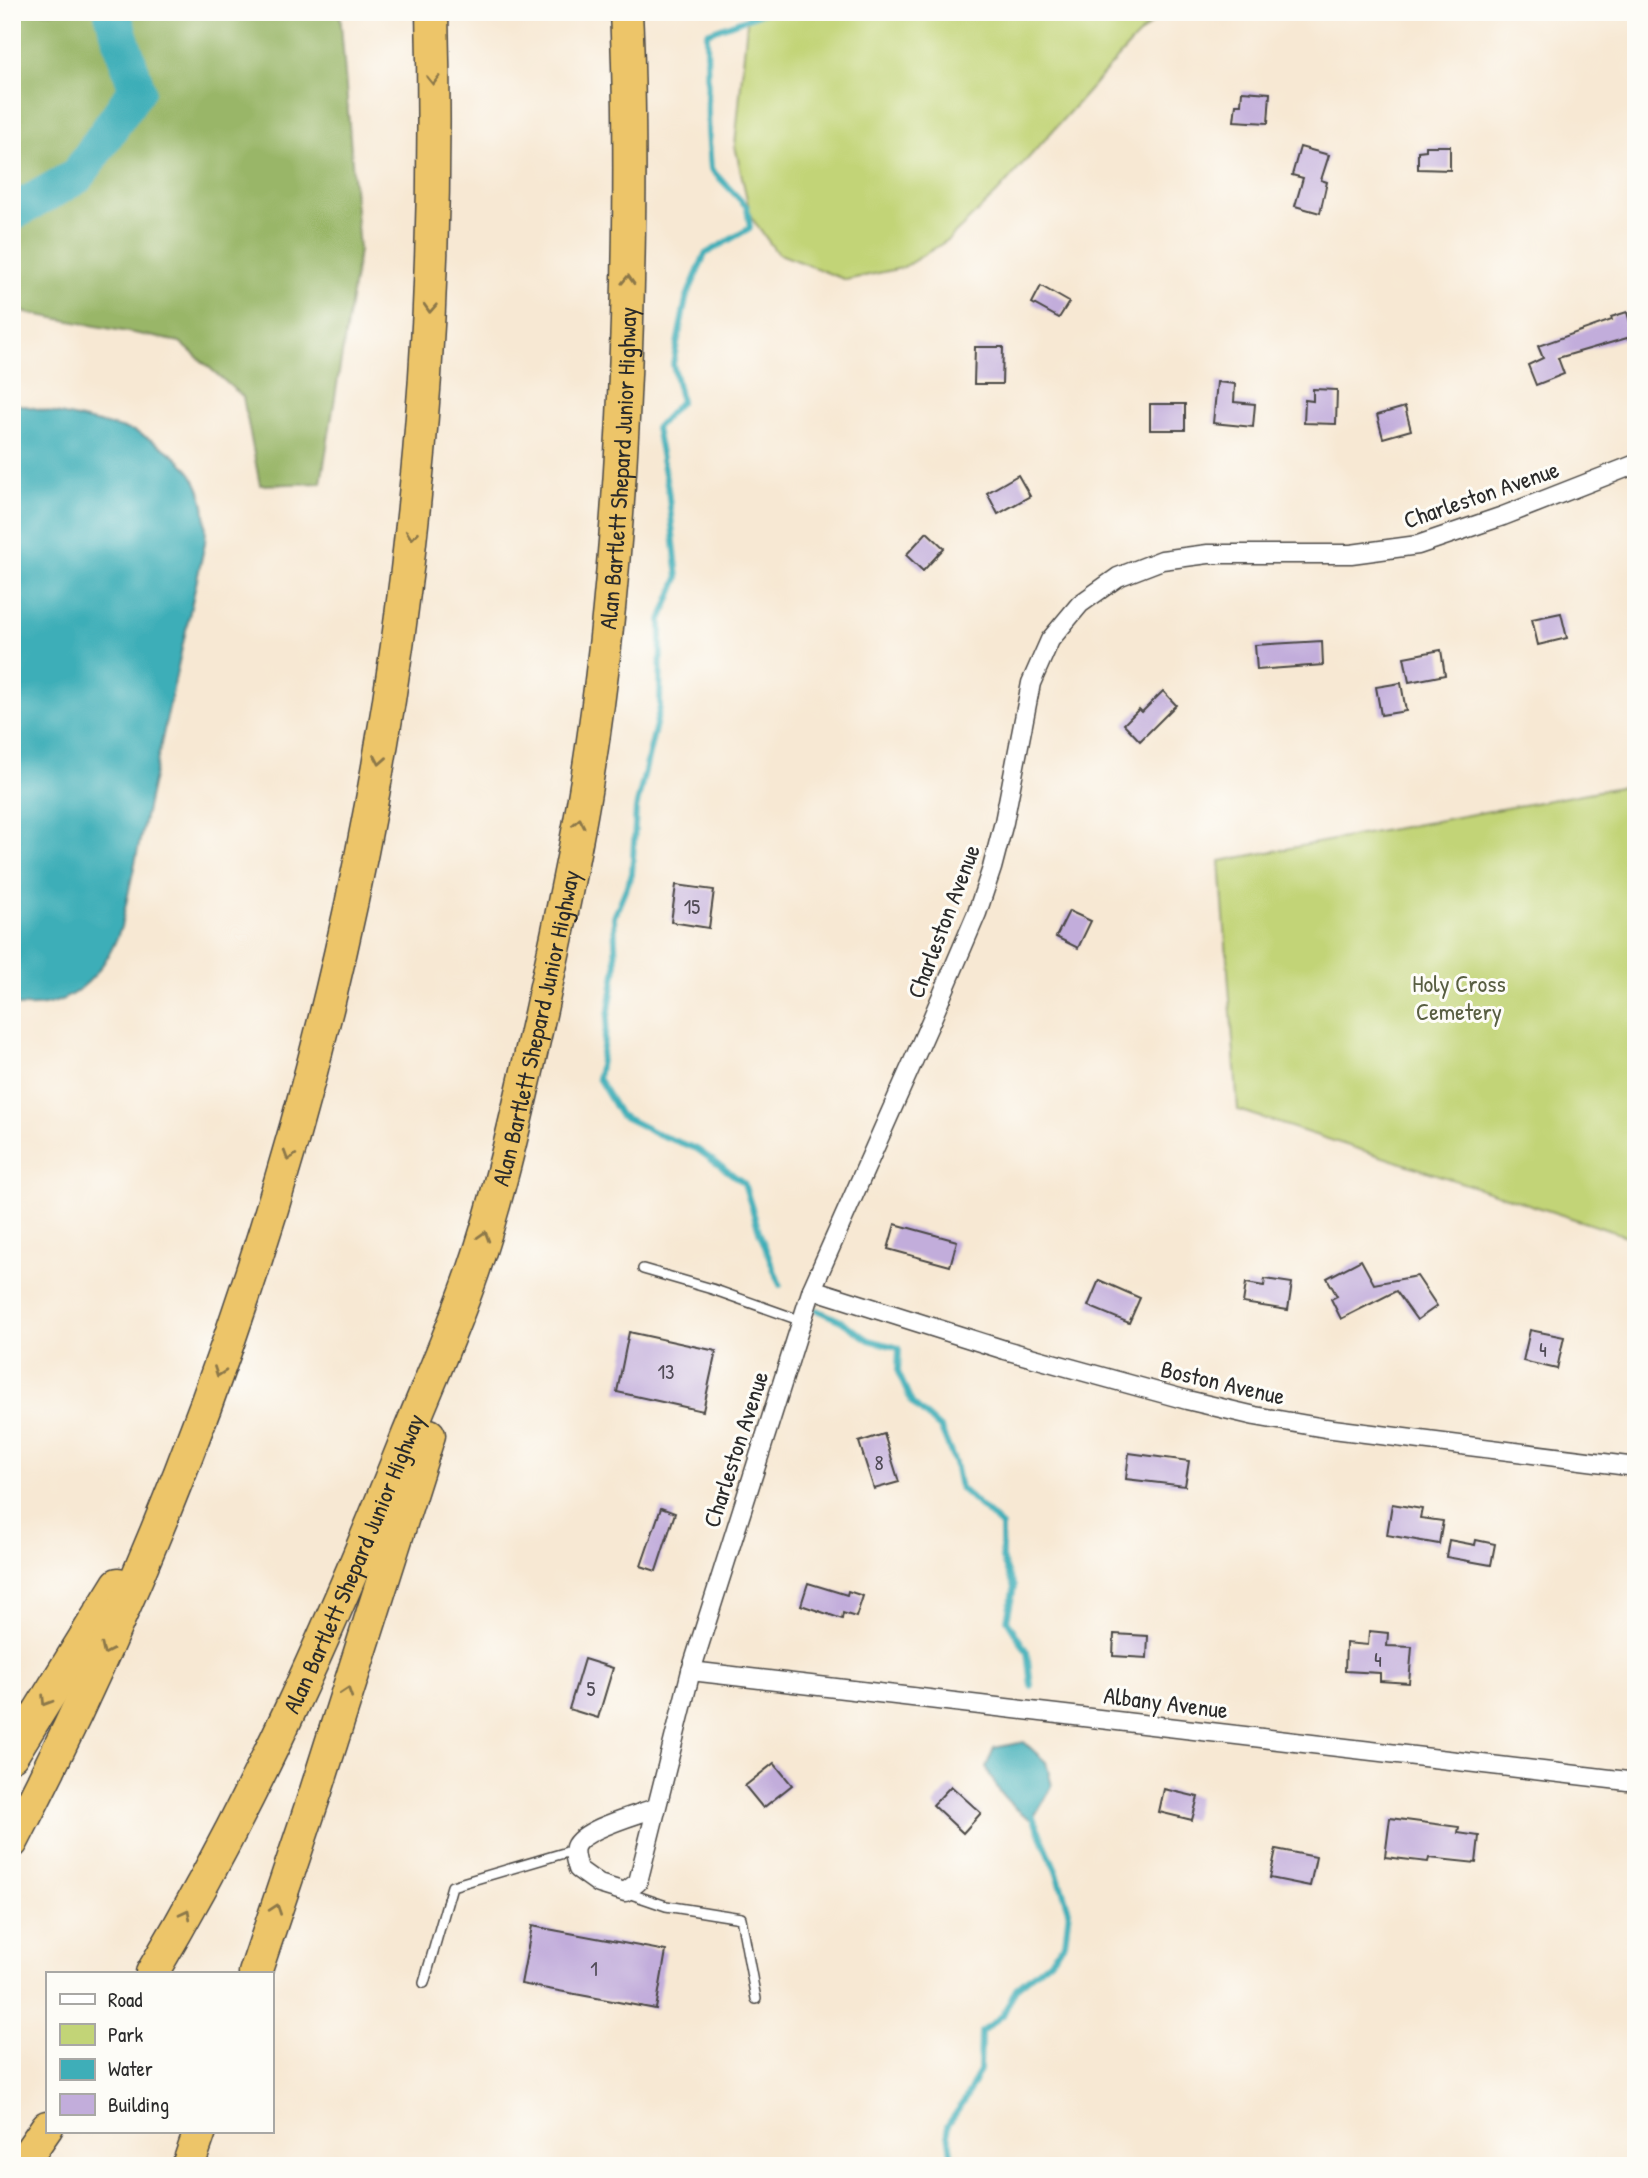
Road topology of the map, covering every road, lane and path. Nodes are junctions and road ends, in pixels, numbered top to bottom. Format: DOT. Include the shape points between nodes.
graph roads {
  1 [pos="432,12"];
  2 [pos="626,12"];
  3 [pos="1636,464"];
  4 [pos="643,1269"];
  5 [pos="473,1273"];
  6 [pos="812,1289"];
  7 [pos="802,1321"];
  8 [pos="1636,1467"];
  9 [pos="172,1497"];
  10 [pos="691,1671"];
  11 [pos="12,1755"];
  12 [pos="1636,1782"];
  13 [pos="655,1808"];
  14 [pos="12,1842"];
  15 [pos="574,1850"];
  16 [pos="625,1892"];
  17 [pos="153,1972"];
  18 [pos="255,1972"];
  19 [pos="424,1983"];
  20 [pos="756,1999"];
  21 [pos="46,2128"];
  22 [pos="200,2132"];
  23 [pos="20,2166"];
  24 [pos="188,2166"];
  1 -- 9 [label="highway, one-way" via="428,346 409,566 380,760 347,928 293,1142 231,1339"];
  5 -- 2 [label="highway, Alan Bartlett Shepard Junior Highway, one-way" via="507,1160 564,907 605,651 624,427 630,229"];
  3 -- 6 [label="street, Charleston Avenue" via="1418,545 1350,554 1208,554 1162,560 1118,577 1080,604 1050,640 1031,683 1004,822 977,913"];
  4 -- 7 [label="lane"];
  17 -- 5 [label="highway, Alan Bartlett Shepard Junior Highway, one-way" via="292,1707 386,1492"];
  18 -- 5 [label="highway, one-way" via="445,1384"];
  6 -- 7 [label="street, Charleston Avenue"];
  6 -- 8 [label="street, Boston Avenue" via="1005,1350 1255,1416"];
  7 -- 10 [label="street, Charleston Avenue"];
  9 -- 11 [label="highway, one-way"];
  9 -- 14 [label="highway, one-way" via="87,1692"];
  10 -- 12 [label="street, Albany Avenue"];
  10 -- 13 [label="street, Charleston Avenue"];
  13 -- 15 [label="street" via="591,1832 579,1839"];
  13 -- 16 [label="street, Charleston Avenue" via="638,1882"];
  15 -- 16 [label="street" via="578,1870 599,1884"];
  15 -- 19 [label="lane" via="452,1886"];
  16 -- 20 [label="lane" via="666,1906 741,1918"];
  21 -- 23 [label="highway"];
  22 -- 24 [label="highway"];
}
